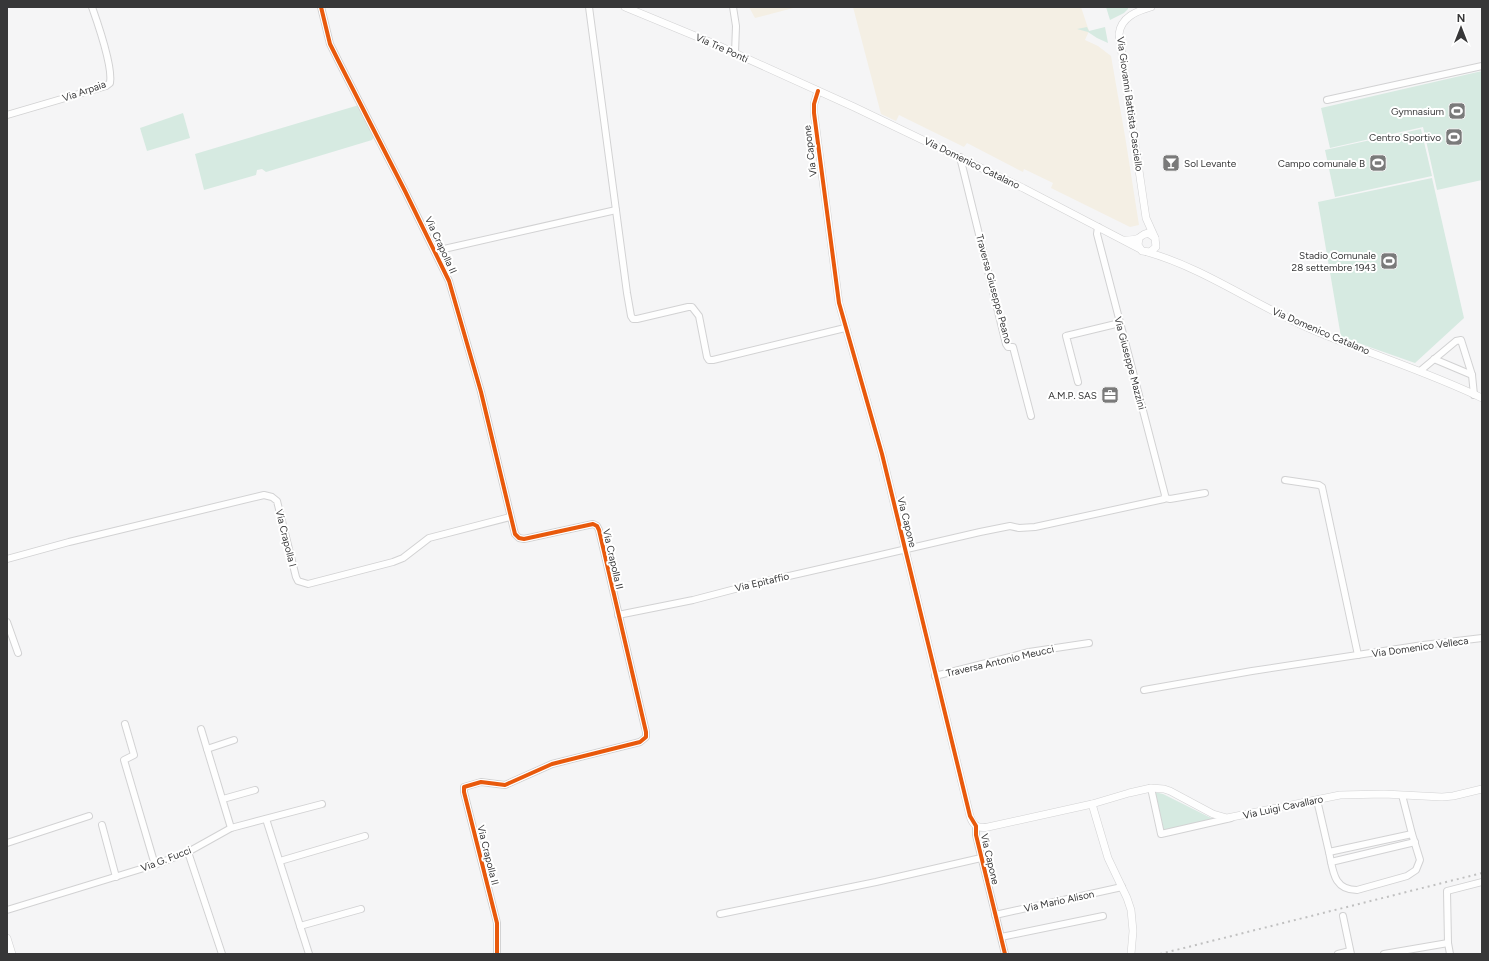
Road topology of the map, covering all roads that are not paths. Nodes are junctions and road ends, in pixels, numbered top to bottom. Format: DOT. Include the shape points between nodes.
graph roads {
  1 [pos="92,7"];
  2 [pos="321,7"];
  3 [pos="589,7"];
  4 [pos="626,7"];
  5 [pos="733,7"];
  6 [pos="1151,7"];
  7 [pos="735,53"];
  8 [pos="1482,66"];
  9 [pos="818,91"];
  10 [pos="1327,100"];
  11 [pos="7,116"];
  12 [pos="960,157"];
  13 [pos="616,210"];
  14 [pos="1146,218"];
  15 [pos="1098,227"];
  16 [pos="1140,237"];
  17 [pos="1125,240"];
  18 [pos="1156,241"];
  19 [pos="435,251"];
  20 [pos="1144,251"];
  21 [pos="1164,257"];
  22 [pos="1120,323"];
  23 [pos="845,328"];
  24 [pos="1434,359"];
  25 [pos="1420,371"];
  26 [pos="1472,375"];
  27 [pos="1078,382"];
  28 [pos="1474,394"];
  29 [pos="1482,398"];
  30 [pos="1031,416"];
  31 [pos="1285,480"];
  32 [pos="1205,493"];
  33 [pos="1165,498"];
  34 [pos="510,517"];
  35 [pos="905,550"];
  36 [pos="7,559"];
  37 [pos="618,615"];
  38 [pos="7,622"];
  39 [pos="1482,638"];
  40 [pos="1089,643"];
  41 [pos="18,653"];
  42 [pos="1358,655"];
  43 [pos="935,676"];
  44 [pos="1144,690"];
  45 [pos="124,724"];
  46 [pos="202,729"];
  47 [pos="234,740"];
  48 [pos="207,749"];
  49 [pos="1151,788"];
  50 [pos="1482,789"];
  51 [pos="255,790"];
  52 [pos="1402,795"];
  53 [pos="223,799"];
  54 [pos="1317,800"];
  55 [pos="322,804"];
  56 [pos="1092,804"];
  57 [pos="89,816"];
  58 [pos="1232,818"];
  59 [pos="266,819"];
  60 [pos="102,826"];
  61 [pos="976,826"];
  62 [pos="231,828"];
  63 [pos="1412,834"];
  64 [pos="365,836"];
  65 [pos="1415,842"];
  66 [pos="7,843"];
  67 [pos="188,852"];
  68 [pos="1329,852"];
  69 [pos="981,858"];
  70 [pos="280,861"];
  71 [pos="1332,862"];
  72 [pos="155,865"];
  73 [pos="116,877"];
  74 [pos="1482,882"];
  75 [pos="1122,887"];
  76 [pos="361,909"];
  77 [pos="7,910"];
  78 [pos="720,914"];
  79 [pos="995,915"];
  80 [pos="1103,916"];
  81 [pos="1343,916"];
  82 [pos="300,926"];
  83 [pos="1001,937"];
  84 [pos="7,938"];
  85 [pos="1448,943"];
  86 [pos="1351,953"];
  87 [pos="12,954"];
  88 [pos="222,954"];
  89 [pos="309,954"];
  90 [pos="497,954"];
  91 [pos="1005,954"];
  92 [pos="1131,954"];
  93 [pos="1338,954"];
  94 [pos="1384,954"];
  95 [pos="1450,954"];
  1 -- 11 [label="street, Via Arpaia" via="109,66 110,83"];
  2 -- 19 [label="street, Via Crapolla II" via="330,44"];
  3 -- 13 [label="street"];
  4 -- 7 [label="street, Via Tre Ponti"];
  5 -- 7 [label="street" via="736,26"];
  6 -- 14 [label="street, Via Giovanni Battista Casciello" via="1134,13 1120,28"];
  7 -- 9 [label="street, Via Tre Ponti"];
  8 -- 10 [label="street"];
  9 -- 12 [label="street, Via Domenico Catalano"];
  9 -- 23 [label="street, Via Capone" via="814,113 820,166 837,293"];
  12 -- 15 [label="street, Via Domenico Catalano"];
  12 -- 30 [label="street, Traversa Giuseppe Peano" via="1006,344 1008,347 1014,347"];
  13 -- 19 [label="street"];
  13 -- 23 [label="street" via="631,316 637,319 692,307 699,316 709,360"];
  14 -- 16 [label="street, Via Giovanni Battista Casciello"];
  14 -- 18 [label="street, Via Giovanni Battista Casciello"];
  15 -- 17 [label="street, Via Domenico Catalano"];
  15 -- 22 [label="street, Via Giuseppe Mazzini" via="1097,234"];
  16 -- 17 [label="street"];
  16 -- 18 [label="street" via="1148,233"];
  16 -- 20 [label="street" via="1138,245"];
  17 -- 20 [label="street, Via Domenico Catalano"];
  18 -- 20 [label="street" via="1154,249"];
  18 -- 21 [label="street"];
  19 -- 34 [label="street, Via Crapolla II" via="453,293 481,392"];
  20 -- 21 [label="street, Via Domenico Catalano"];
  21 -- 25 [label="street, Via Domenico Catalano" via="1300,324"];
  22 -- 27 [label="street" via="1066,336"];
  22 -- 33 [label="street, Via Giuseppe Mazzini"];
  23 -- 35 [label="street, Via Capone" via="871,414"];
  24 -- 25 [label="street"];
  24 -- 26 [label="street"];
  24 -- 26 [label="street" via="1456,341 1461,340"];
  25 -- 28 [label="street, Via Domenico Catalano"];
  26 -- 28 [label="street"];
  28 -- 29 [label="street, Via Domenico Catalano"];
  31 -- 42 [label="street" via="1322,487"];
  32 -- 33 [label="street"];
  33 -- 35 [label="street" via="1035,527 1001,527"];
  34 -- 36 [label="street, Via Crapolla I" via="429,538 394,562 308,584 298,582 296,577 277,501 264,495"];
  34 -- 37 [label="street, Via Crapolla II" via="515,534 524,539 593,524 597,526"];
  35 -- 37 [label="street, Via Epitaffio"];
  35 -- 43 [label="street, Via Capone"];
  37 -- 90 [label="street, Via Crapolla II" via="646,732 644,740 552,764 504,785 481,782 467,785 463,789 497,923"];
  38 -- 41 [label="street"];
  39 -- 42 [label="street, Via Domenico Velleca"];
  40 -- 43 [label="street, Traversa Antonio Meucci" via="1029,652"];
  42 -- 44 [label="street, Via Domenico Velleca"];
  43 -- 61 [label="street, Via Capone" via="970,816"];
  45 -- 72 [label="street" via="134,756 124,760"];
  46 -- 48 [label="street"];
  47 -- 48 [label="street"];
  48 -- 53 [label="street"];
  49 -- 56 [label="street, Via Luigi Cavallaro"];
  49 -- 58 [label="street, Via Luigi Cavallaro" via="1170,791 1218,817"];
  49 -- 58 [label="street" via="1161,834"];
  50 -- 52 [label="street, Via Luigi Cavallaro" via="1442,797"];
  51 -- 53 [label="street"];
  52 -- 54 [label="street, Via Luigi Cavallaro" via="1348,795"];
  52 -- 63 [label="street"];
  53 -- 62 [label="street"];
  54 -- 58 [label="street, Via Luigi Cavallaro"];
  54 -- 68 [label="street"];
  55 -- 59 [label="street, Via G. Fucci"];
  56 -- 61 [label="street, Via Luigi Cavallaro" via="988,828"];
  56 -- 75 [label="street" via="1108,858"];
  57 -- 66 [label="street"];
  59 -- 62 [label="street, Via G. Fucci"];
  59 -- 70 [label="street"];
  60 -- 73 [label="street"];
  61 -- 69 [label="street, Via Capone"];
  62 -- 67 [label="street, Via G. Fucci"];
  63 -- 65 [label="street"];
  63 -- 68 [label="street"];
  64 -- 70 [label="street"];
  65 -- 71 [label="street"];
  65 -- 71 [label="street" via="1420,860 1412,874 1357,890 1350,890 1339,884"];
  67 -- 72 [label="street, Via G. Fucci"];
  67 -- 88 [label="street"];
  68 -- 71 [label="street"];
  69 -- 78 [label="street"];
  69 -- 79 [label="street, Via Capone"];
  70 -- 82 [label="street"];
  72 -- 73 [label="street, Via G. Fucci"];
  73 -- 77 [label="street, Via G. Fucci"];
  74 -- 85 [label="street" via="1447,891"];
  75 -- 79 [label="street, Via Mario Alison"];
  75 -- 92 [label="street" via="1132,917"];
  76 -- 82 [label="street"];
  79 -- 83 [label="street, Via Capone"];
  80 -- 83 [label="street"];
  81 -- 86 [label="street"];
  82 -- 89 [label="street"];
  83 -- 91 [label="street, Via Capone"];
  84 -- 87 [label="street"];
  85 -- 94 [label="street"];
  85 -- 95 [label="street"];
  86 -- 93 [label="street"];
}
